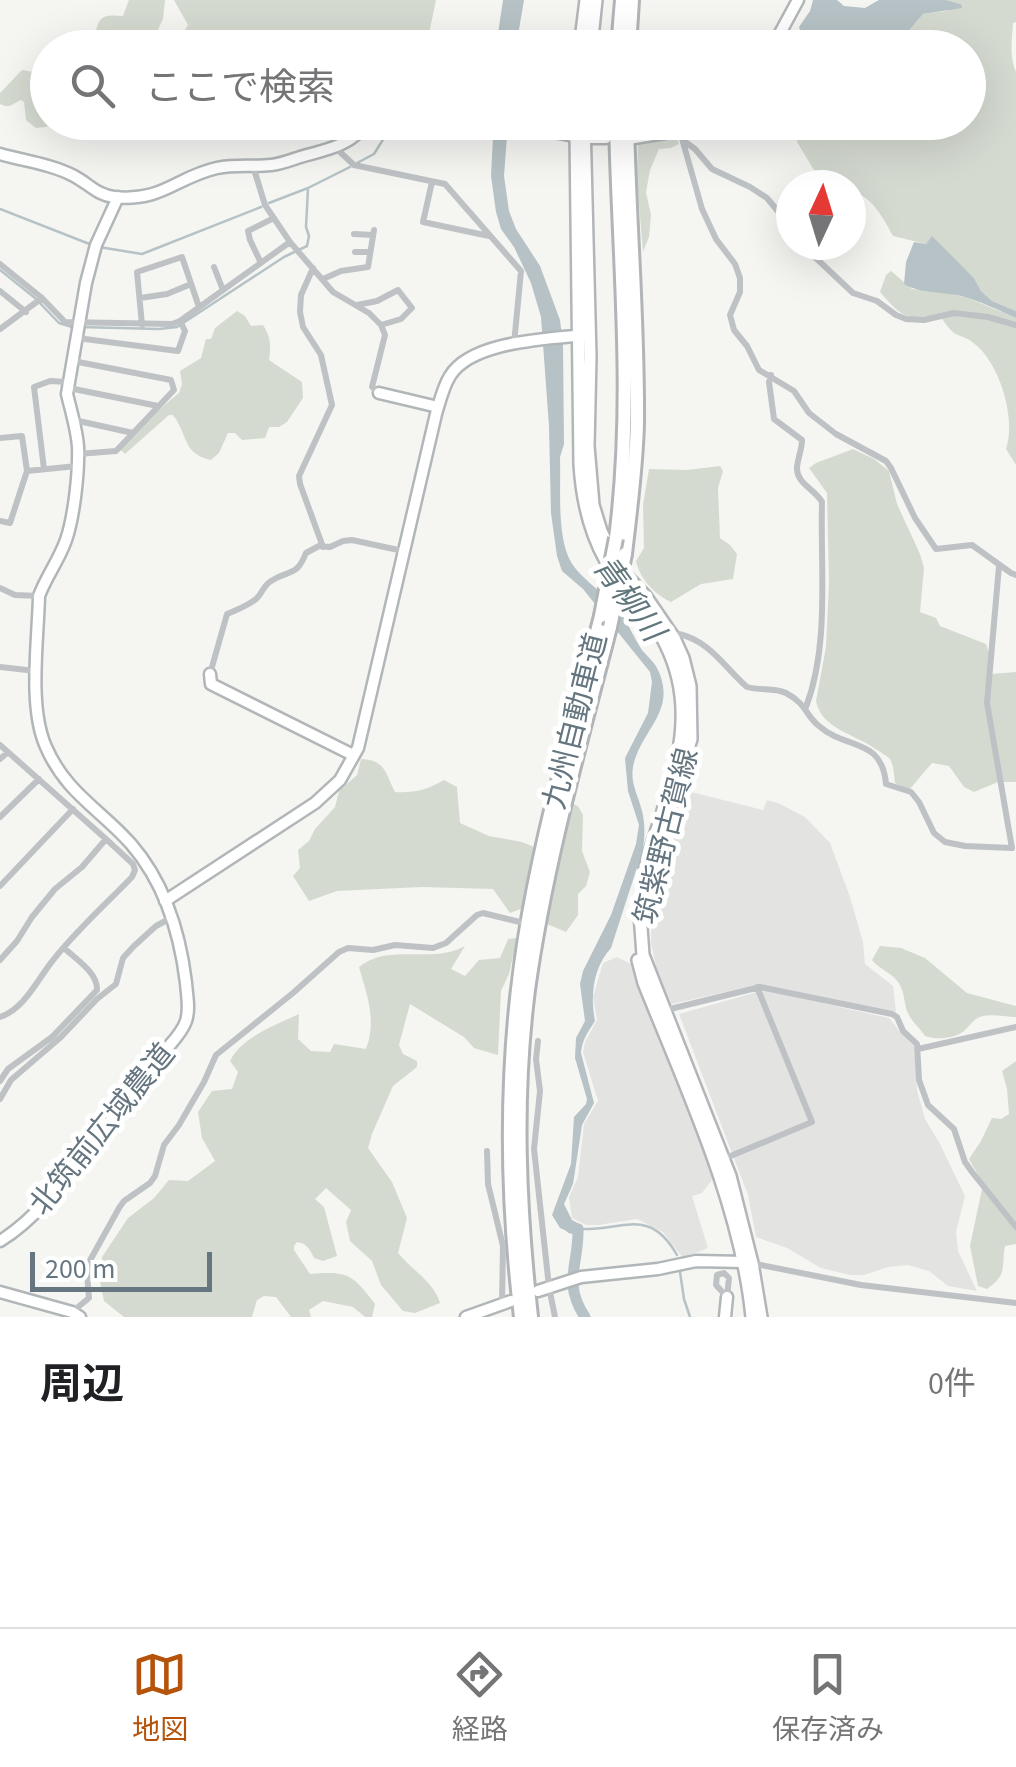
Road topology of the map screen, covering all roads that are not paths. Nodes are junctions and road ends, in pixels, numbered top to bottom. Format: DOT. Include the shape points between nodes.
graph roads {
  1 [pos="586,0"];
  2 [pos="596,0"];
  3 [pos="622,0"];
  4 [pos="632,0"];
  5 [pos="798,0"];
  6 [pos="582,30"];
  7 [pos="593,30"];
  8 [pos="620,30"];
  9 [pos="630,30"];
  10 [pos="782,30"];
  11 [pos="349,140"];
  12 [pos="580,140"];
  13 [pos="617,140"];
  14 [pos="628,140"];
  15 [pos="686,140"];
  16 [pos="690,140"];
  17 [pos="338,146"];
  18 [pos="0,154"];
  19 [pos="252,165"];
  20 [pos="432,182"];
  21 [pos="118,197"];
  22 [pos="776,209"];
  23 [pos="274,218"];
  24 [pos="354,234"];
  25 [pos="490,236"];
  26 [pos="290,242"];
  27 [pos="355,252"];
  28 [pos="370,252"];
  29 [pos="818,260"];
  30 [pos="262,263"];
  31 [pos="0,264"];
  32 [pos="214,267"];
  33 [pos="313,268"];
  34 [pos="323,279"];
  35 [pos="191,284"];
  36 [pos="224,290"];
  37 [pos="0,292"];
  38 [pos="42,298"];
  39 [pos="140,298"];
  40 [pos="356,306"];
  41 [pos="199,308"];
  42 [pos="26,312"];
  43 [pos="180,321"];
  44 [pos="79,323"];
  45 [pos="142,325"];
  46 [pos="381,326"];
  47 [pos="1016,326"];
  48 [pos="0,329"];
  49 [pos="584,335"];
  50 [pos="76,338"];
  51 [pos="514,344"];
  52 [pos="72,360"];
  53 [pos="770,376"];
  54 [pos="68,385"];
  55 [pos="379,393"];
  56 [pos="158,406"];
  57 [pos="438,406"];
  58 [pos="73,420"];
  59 [pos="133,432"];
  60 [pos="0,438"];
  61 [pos="77,460"];
  62 [pos="44,469"];
  63 [pos="26,471"];
  64 [pos="0,521"];
  65 [pos="323,547"];
  66 [pos="404,551"];
  67 [pos="1000,566"];
  68 [pos="1016,575"];
  69 [pos="0,588"];
  70 [pos="40,596"];
  71 [pos="606,622"];
  72 [pos="674,638"];
  73 [pos="0,667"];
  74 [pos="38,671"];
  75 [pos="210,674"];
  76 [pos="806,707"];
  77 [pos="0,745"];
  78 [pos="8,752"];
  79 [pos="354,755"];
  80 [pos="0,759"];
  81 [pos="40,779"];
  82 [pos="73,810"];
  83 [pos="0,817"];
  84 [pos="106,839"];
  85 [pos="0,886"];
  86 [pos="165,901"];
  87 [pos="172,917"];
  88 [pos="529,918"];
  89 [pos="530,939"];
  90 [pos="64,948"];
  91 [pos="0,960"];
  92 [pos="756,988"];
  93 [pos="660,1011"];
  94 [pos="0,1017"];
  95 [pos="1016,1028"];
  96 [pos="538,1041"];
  97 [pos="918,1049"];
  98 [pos="0,1082"];
  99 [pos="1,1096"];
  100 [pos="487,1151"];
  101 [pos="719,1160"];
  102 [pos="1016,1227"];
  103 [pos="0,1241"];
  104 [pos="748,1263"];
  105 [pos="543,1289"];
  106 [pos="0,1292"];
  107 [pos="727,1297"];
  108 [pos="1016,1303"];
  109 [pos="507,1304"];
  110 [pos="76,1315"];
  111 [pos="466,1317"];
  112 [pos="521,1317"];
  113 [pos="531,1317"];
  114 [pos="555,1317"];
  115 [pos="725,1317"];
  116 [pos="752,1317"];
  117 [pos="761,1317"];
  1 -- 6 [label="main road"];
  2 -- 7 [label="main road"];
  3 -- 8 [label="highway"];
  4 -- 9 [label="highway"];
  5 -- 10 [label="street"];
  11 -- 17 [label="street"];
  12 -- 49 [label="main road, 筑紫野古賀線"];
  13 -- 71 [label="highway, 九州自動車道, bridge" via="625,458"];
  14 -- 71 [label="highway, 九州自動車道, bridge" via="637,426 625,554"];
  15 -- 53 [label="street" via="702,209 740,278 730,315 734,330"];
  16 -- 22 [label="street" via="712,169"];
  17 -- 19 [label="street"];
  17 -- 20 [label="street" via="354,164"];
  18 -- 21 [label="street" via="75,176 94,191"];
  19 -- 21 [label="street" via="200,172 148,196"];
  19 -- 23 [label="street"];
  20 -- 25 [label="street" via="444,184"];
  20 -- 25 [label="street" via="423,222"];
  21 -- 44 [label="street, 北筑前広域農道" via="96,244"];
  23 -- 26 [label="street"];
  23 -- 30 [label="street" via="248,231"];
  24 -- 28 [label="street" via="374,233"];
  25 -- 51 [label="street" via="521,272"];
  26 -- 30 [label="street"];
  26 -- 33 [label="street"];
  27 -- 28 [label="street"];
  28 -- 34 [label="street" via="368,267"];
  29 -- 47 [label="street" via="853,294 896,316 924,320 954,313"];
  30 -- 36 [label="street"];
  31 -- 38 [label="street"];
  32 -- 36 [label="street"];
  33 -- 34 [label="street"];
  33 -- 65 [label="street" via="301,295 302,328 321,355 332,405 299,476"];
  34 -- 40 [label="street"];
  35 -- 39 [label="street"];
  35 -- 39 [label="street" via="182,257 137,272"];
  35 -- 41 [label="street"];
  36 -- 41 [label="street"];
  37 -- 42 [label="street"];
  38 -- 42 [label="street"];
  38 -- 44 [label="street" via="65,322"];
  39 -- 45 [label="street"];
  40 -- 46 [label="street"];
  40 -- 46 [label="street" via="398,290 412,308"];
  41 -- 43 [label="street"];
  42 -- 48 [label="street"];
  43 -- 45 [label="street"];
  43 -- 50 [label="street" via="185,331 178,351"];
  44 -- 45 [label="street"];
  44 -- 50 [label="street, 北筑前広域農道"];
  46 -- 55 [label="street" via="385,336 372,387"];
  49 -- 51 [label="street"];
  49 -- 72 [label="main road, 筑紫野古賀線" via="596,518 618,566"];
  49 -- 93 [label="main road, 筑紫野古賀線" via="580,464 591,529 615,576 666,645 683,710 681,747 633,924 636,953"];
  50 -- 52 [label="street, 北筑前広域農道"];
  51 -- 57 [label="street" via="465,360 450,374"];
  52 -- 54 [label="street, 北筑前広域農道"];
  52 -- 56 [label="street" via="171,380 174,390"];
  53 -- 67 [label="street" via="836,434 886,461 936,550 972,544"];
  53 -- 76 [label="street" via="774,419 802,440 797,474 822,502 823,603"];
  54 -- 56 [label="street"];
  54 -- 58 [label="street, 北筑前広域農道"];
  54 -- 62 [label="street" via="50,381 34,387"];
  55 -- 57 [label="street"];
  56 -- 59 [label="street"];
  57 -- 66 [label="street"];
  58 -- 59 [label="street"];
  58 -- 61 [label="street, 北筑前広域農道"];
  59 -- 61 [label="street" via="116,451"];
  60 -- 63 [label="street" via="22,436"];
  61 -- 62 [label="street"];
  61 -- 70 [label="street, 北筑前広域農道" via="65,544"];
  62 -- 63 [label="street"];
  63 -- 64 [label="street" via="10,523"];
  65 -- 66 [label="street" via="352,540"];
  65 -- 75 [label="street" via="227,614"];
  66 -- 79 [label="street"];
  67 -- 68 [label="street"];
  67 -- 76 [label="street" via="987,703 1012,848 946,842 911,792 886,784 876,756 818,726"];
  69 -- 70 [label="street"];
  70 -- 74 [label="street, 北筑前広域農道"];
  71 -- 88 [label="highway, 九州自動車道" via="555,796"];
  72 -- 76 [label="street" via="692,637 747,688 781,691"];
  72 -- 93 [label="main road, 筑紫野古賀線" via="688,672 691,738 640,928"];
  73 -- 74 [label="street"];
  74 -- 86 [label="street, 北筑前広域農道" via="38,723 51,757 75,792 131,844"];
  75 -- 79 [label="street" via="211,684"];
  77 -- 78 [label="street"];
  78 -- 80 [label="street"];
  78 -- 81 [label="street"];
  79 -- 86 [label="street" via="315,803"];
  81 -- 82 [label="street"];
  81 -- 83 [label="street"];
  82 -- 84 [label="street"];
  82 -- 85 [label="street"];
  84 -- 90 [label="street" via="135,870"];
  84 -- 91 [label="street" via="55,889"];
  86 -- 87 [label="street, 北筑前広域農道"];
  87 -- 99 [label="street" via="134,946 116,984 10,1080"];
  87 -- 103 [label="street, 北筑前広域農道" via="188,1004 181,1032 36,1213"];
  88 -- 89 [label="highway, 九州自動車道"];
  88 -- 110 [label="street" via="476,915 433,948 348,948 228,1044 164,1145 155,1176 118,1208 88,1264 89,1298"];
  89 -- 112 [label="highway, 九州自動車道" via="516,1007 509,1104"];
  89 -- 113 [label="highway, 九州自動車道" via="520,1106"];
  90 -- 94 [label="street" via="28,996"];
  90 -- 98 [label="street" via="94,976 96,990"];
  92 -- 93 [label="street"];
  92 -- 97 [label="street" via="892,1014"];
  92 -- 101 [label="street" via="812,1122"];
  93 -- 101 [label="main road, 筑紫野古賀線"];
  95 -- 97 [label="street"];
  96 -- 105 [label="street" via="534,1142"];
  97 -- 102 [label="street" via="928,1106 954,1130 972,1172"];
  100 -- 109 [label="street"];
  101 -- 104 [label="main road, 筑紫野古賀線"];
  104 -- 105 [label="street" via="696,1261"];
  104 -- 108 [label="street" via="861,1285"];
  104 -- 116 [label="main road, 筑紫野古賀線"];
  104 -- 117 [label="main road, 筑紫野古賀線"];
  105 -- 114 [label="street"];
  106 -- 110 [label="street"];
  107 -- 115 [label="street"];
  109 -- 111 [label="street"];
}
